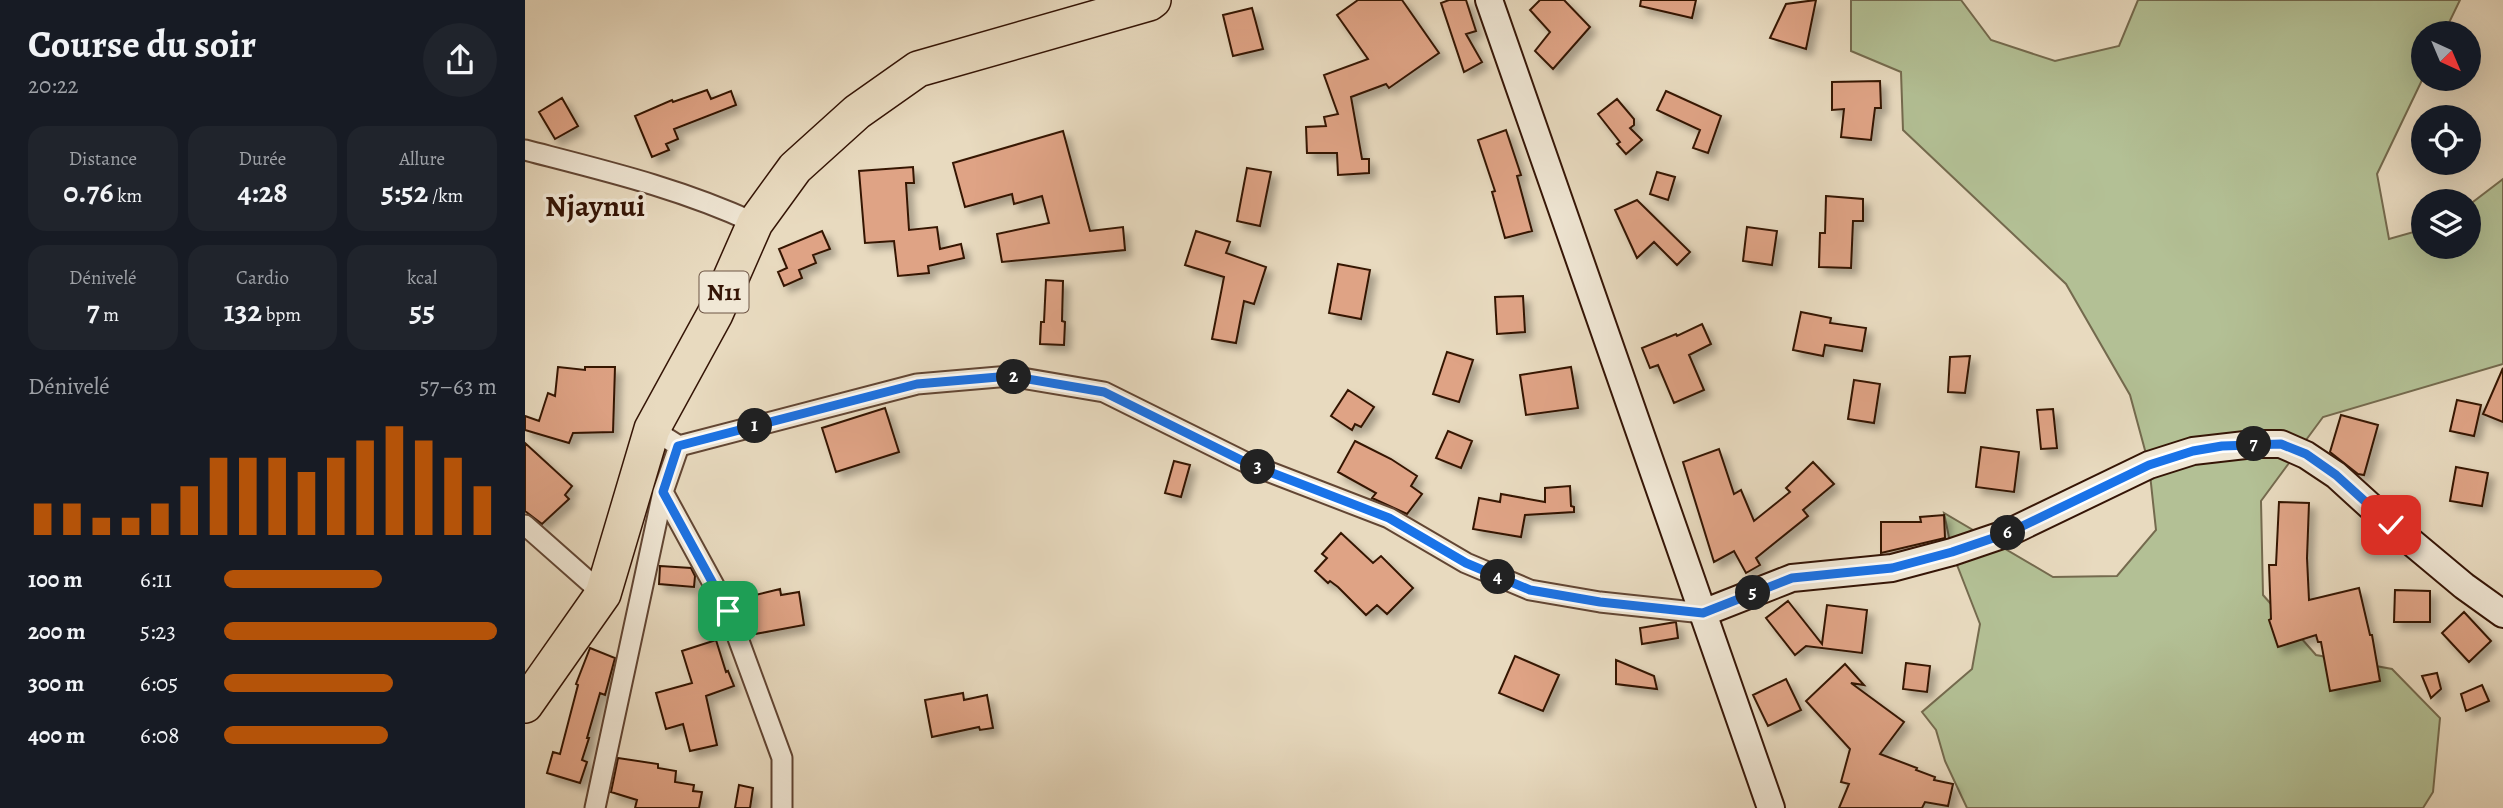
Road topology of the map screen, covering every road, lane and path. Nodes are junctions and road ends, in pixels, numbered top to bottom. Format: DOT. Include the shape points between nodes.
graph roads {
  1 [pos="1153,0"];
  2 [pos="1489,0"];
  3 [pos="525,150"];
  4 [pos="755,223"];
  5 [pos="665,437"];
  6 [pos="663,492"];
  7 [pos="525,525"];
  8 [pos="603,594"];
  9 [pos="1703,613"];
  10 [pos="2503,614"];
  11 [pos="525,705"];
  12 [pos="595,808"];
  13 [pos="782,808"];
  14 [pos="1772,808"];
  1 -- 4 [label="highway, N11" via="918,69 857,112 795,168"];
  2 -- 9 [label="street"];
  3 -- 4 [label="street" via="662,186"];
  4 -- 5 [label="highway, N11"];
  5 -- 6 [label="street"];
  5 -- 8 [label="highway, N11"];
  5 -- 9 [label="street" via="917,384 1010,376 1104,392 1249,464 1389,518 1466,563 1530,590"];
  6 -- 12 [label="street"];
  6 -- 13 [label="street" via="728,611 782,758"];
  7 -- 8 [label="street"];
  8 -- 11 [label="highway, N11"];
  9 -- 10 [label="street" via="1792,578 1892,568 1952,552 2008,533 2149,465 2193,451 2281,444 2306,454 2336,475"];
  9 -- 14 [label="street"];
}
